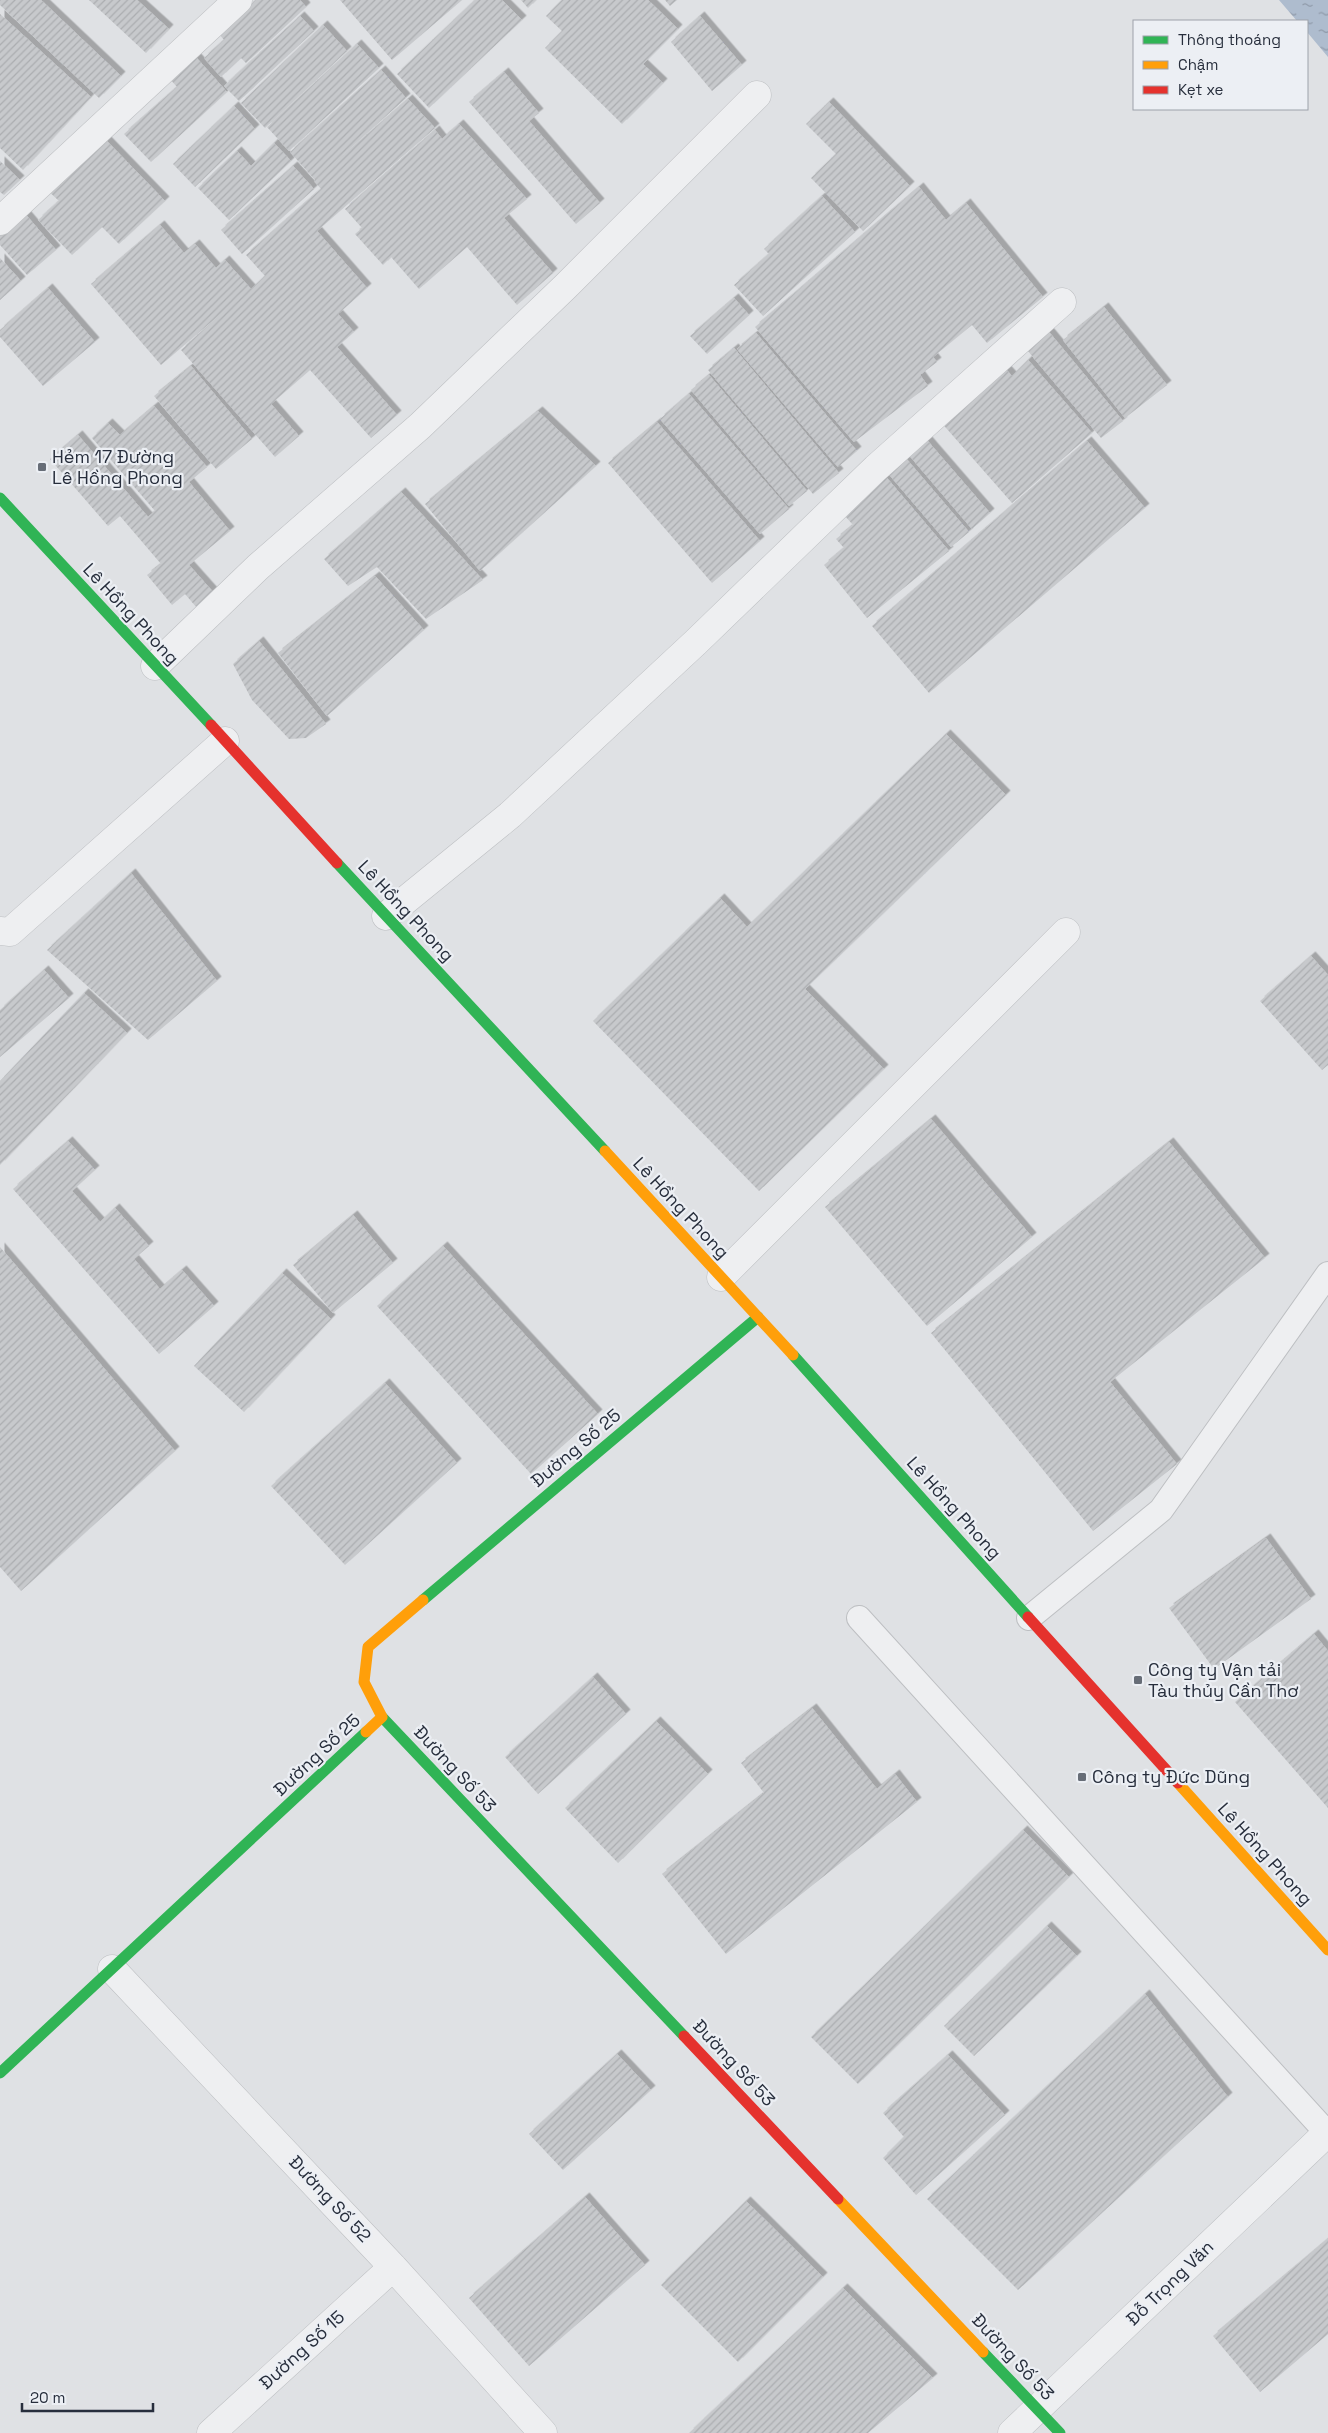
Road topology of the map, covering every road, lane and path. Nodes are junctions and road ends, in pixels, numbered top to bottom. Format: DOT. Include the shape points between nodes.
graph roads {
  1 [pos="238,0"];
  2 [pos="757,95"];
  3 [pos="0,221"];
  4 [pos="1062,302"];
  5 [pos="0,498"];
  6 [pos="155,666"];
  7 [pos="225,741"];
  8 [pos="386,916"];
  9 [pos="1066,932"];
  10 [pos="3,935"];
  11 [pos="1328,1274"];
  12 [pos="721,1277"];
  13 [pos="758,1317"];
  14 [pos="859,1618"];
  15 [pos="1029,1618"];
  16 [pos="382,1718"];
  17 [pos="1328,1950"];
  18 [pos="112,1969"];
  19 [pos="0,2073"];
  20 [pos="1327,2133"];
  21 [pos="393,2267"];
  22 [pos="1038,2409"];
  23 [pos="211,2433"];
  24 [pos="543,2433"];
  25 [pos="1012,2433"];
  26 [pos="1060,2433"];
  1 -- 3 [label="street"];
  2 -- 6 [label="street" via="427,419 258,566"];
  4 -- 8 [label="street" via="876,468 696,642 510,814"];
  5 -- 6 [label="main road, Lê Hồng Phong"];
  6 -- 7 [label="main road, Lê Hồng Phong"];
  7 -- 8 [label="main road, Lê Hồng Phong"];
  7 -- 10 [label="street"];
  8 -- 12 [label="main road, Lê Hồng Phong"];
  9 -- 12 [label="street"];
  11 -- 15 [label="lane" via="1161,1510"];
  12 -- 13 [label="main road, Lê Hồng Phong"];
  13 -- 15 [label="main road, Lê Hồng Phong"];
  13 -- 16 [label="main road, Đường Số 25" via="368,1647 364,1682"];
  14 -- 20 [label="lane"];
  15 -- 17 [label="main road, Lê Hồng Phong"];
  16 -- 18 [label="main road, Đường Số 25"];
  16 -- 22 [label="main road, Đường Số 53"];
  18 -- 19 [label="main road, Đường Số 25"];
  18 -- 21 [label="street, Đường Số 52"];
  20 -- 22 [label="street, Đỗ Trọng Văn"];
  21 -- 23 [label="street, Đường Số 15"];
  21 -- 24 [label="street, Đường Số 52"];
  22 -- 25 [label="street, Đỗ Trọng Văn"];
  22 -- 26 [label="main road, Đường Số 53"];
}
